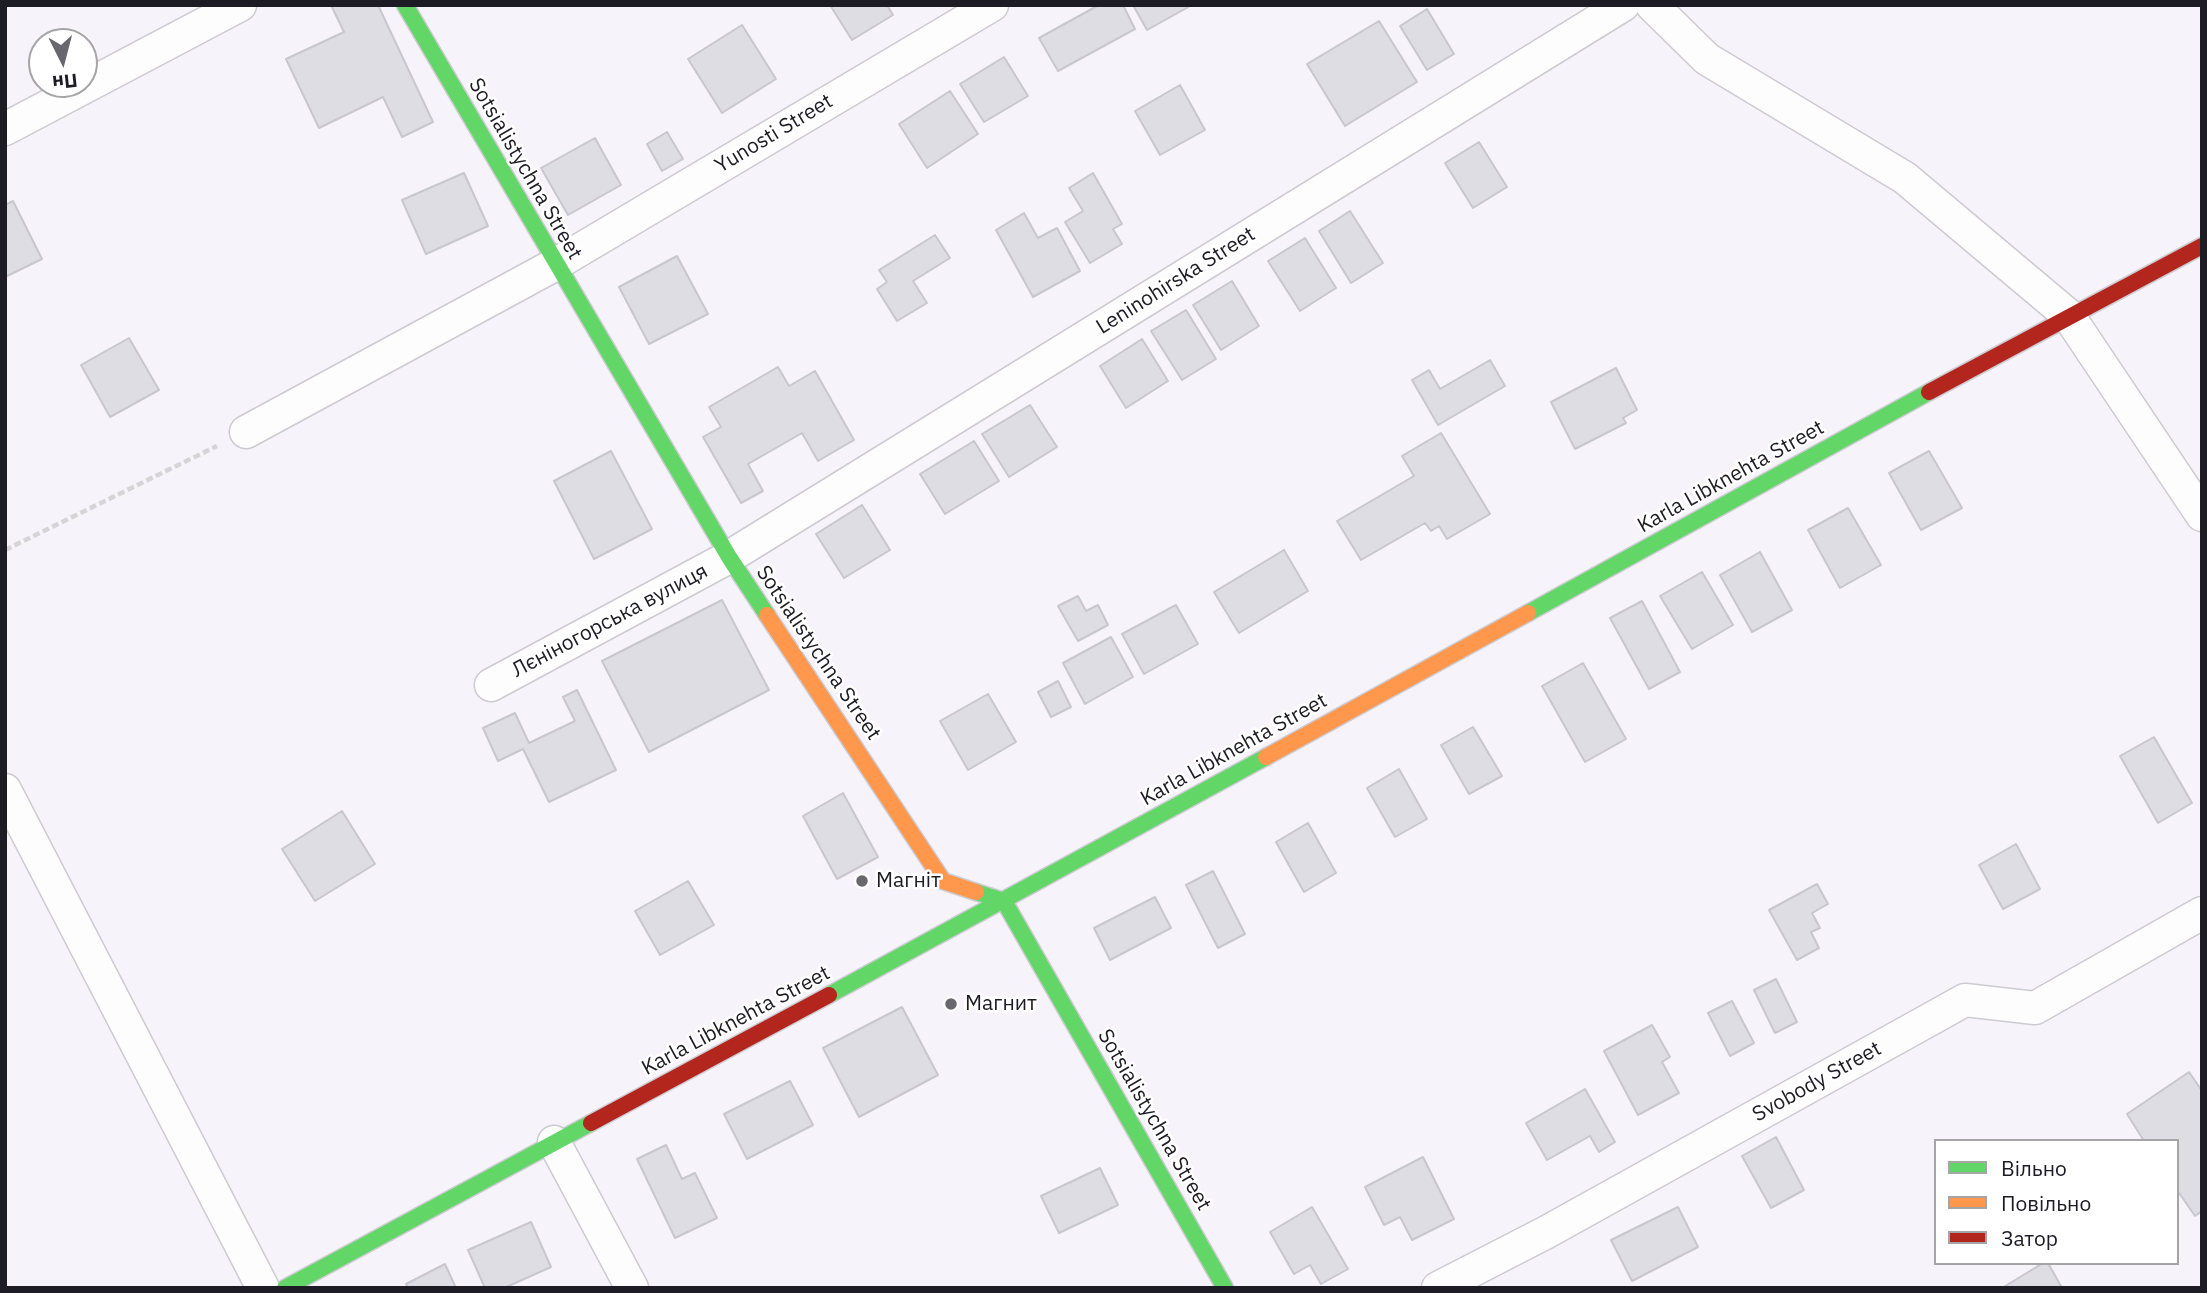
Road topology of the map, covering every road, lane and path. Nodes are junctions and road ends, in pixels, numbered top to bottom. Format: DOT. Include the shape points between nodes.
graph roads {
  1 [pos="240,5"];
  2 [pos="405,5"];
  3 [pos="992,5"];
  4 [pos="1623,5"];
  5 [pos="1653,5"];
  6 [pos="5,130"];
  7 [pos="2202,246"];
  8 [pos="556,264"];
  9 [pos="2068,315"];
  10 [pos="246,432"];
  11 [pos="2202,515"];
  12 [pos="5,550"];
  13 [pos="729,557"];
  14 [pos="491,685"];
  15 [pos="5,790"];
  16 [pos="1004,901"];
  17 [pos="2202,913"];
  18 [pos="554,1142"];
  19 [pos="263,1288"];
  20 [pos="285,1288"];
  21 [pos="632,1288"];
  22 [pos="1225,1288"];
  23 [pos="1438,1288"];
  1 -- 6 [label="street"];
  2 -- 8 [label="street, Sotsialistychna Street"];
  3 -- 8 [label="street, Yunosti Street"];
  4 -- 13 [label="street, Leninohirska Street"];
  5 -- 9 [label="street" via="1707,60 1905,178"];
  7 -- 9 [label="street, Karla Libknehta Street"];
  8 -- 10 [label="street, Yunosti Street"];
  8 -- 13 [label="street, Sotsialistychna Street"];
  9 -- 11 [label="street"];
  9 -- 16 [label="street, Karla Libknehta Street"];
  10 -- 12 [label="path"];
  13 -- 14 [label="street, Лєніногорська вулиця"];
  13 -- 16 [label="street, Sotsialistychna Street" via="943,881"];
  15 -- 19 [label="street"];
  16 -- 18 [label="street, Karla Libknehta Street"];
  16 -- 22 [label="street, Sotsialistychna Street"];
  17 -- 23 [label="street, Svobody Street" via="2035,1008 1965,1000"];
  18 -- 20 [label="street, Karla Libknehta Street"];
  18 -- 21 [label="street"];
}
